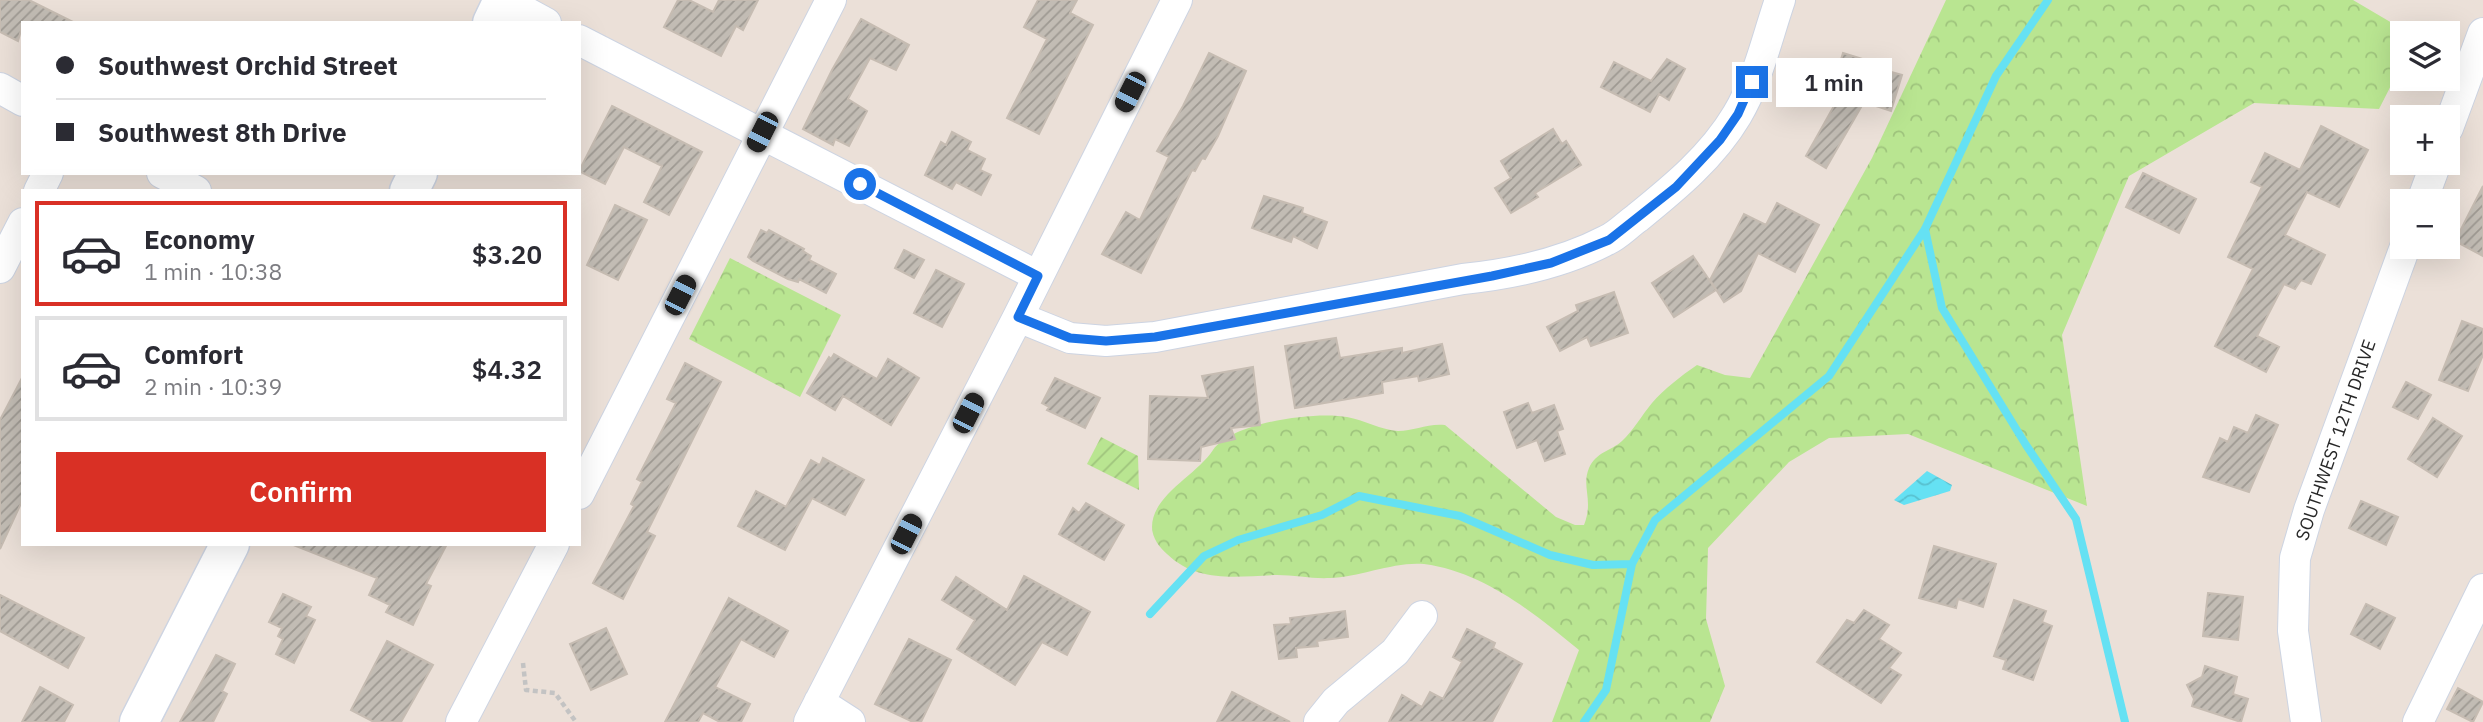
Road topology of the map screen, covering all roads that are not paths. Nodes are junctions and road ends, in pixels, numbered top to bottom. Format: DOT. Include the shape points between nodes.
graph roads {
  1 [pos="503,0"];
  2 [pos="831,0"];
  3 [pos="1177,0"];
  4 [pos="1780,0"];
  5 [pos="493,21"];
  6 [pos="542,21"];
  7 [pos="2483,33"];
  8 [pos="581,41"];
  9 [pos="0,89"];
  10 [pos="21,100"];
  11 [pos="2456,105"];
  12 [pos="762,132"];
  13 [pos="166,175"];
  14 [pos="192,189"];
  15 [pos="21,227"];
  16 [pos="2401,259"];
  17 [pos="0,268"];
  18 [pos="1038,276"];
  19 [pos="1018,317"];
  20 [pos="581,490"];
  21 [pos="229,546"];
  22 [pos="542,549"];
  23 [pos="2483,589"];
  24 [pos="1422,616"];
  25 [pos="814,712"];
  26 [pos="139,722"];
  27 [pos="461,722"];
  28 [pos="850,722"];
  29 [pos="1319,722"];
  30 [pos="2306,722"];
  31 [pos="2418,722"];
  1 -- 5 [label="main road"];
  1 -- 6 [label="street"];
  2 -- 12 [label="street"];
  3 -- 18 [label="street"];
  4 -- 19 [label="street" via="1752,82 1720,140 1676,187 1609,240 1551,263 1492,276 1155,337 1070,338"];
  7 -- 11 [label="street"];
  8 -- 12 [label="street"];
  9 -- 10 [label="street"];
  12 -- 18 [label="street"];
  12 -- 20 [label="street"];
  13 -- 14 [label="street"];
  15 -- 17 [label="street"];
  16 -- 30 [label="street, SOUTHWEST 12TH DRIVE" via="2295,558 2293,631"];
  18 -- 19 [label="street"];
  19 -- 25 [label="street"];
  21 -- 26 [label="main road"];
  22 -- 27 [label="street"];
  23 -- 31 [label="street"];
  24 -- 29 [label="street" via="1395,652 1336,701"];
  25 -- 28 [label="street"];
}
